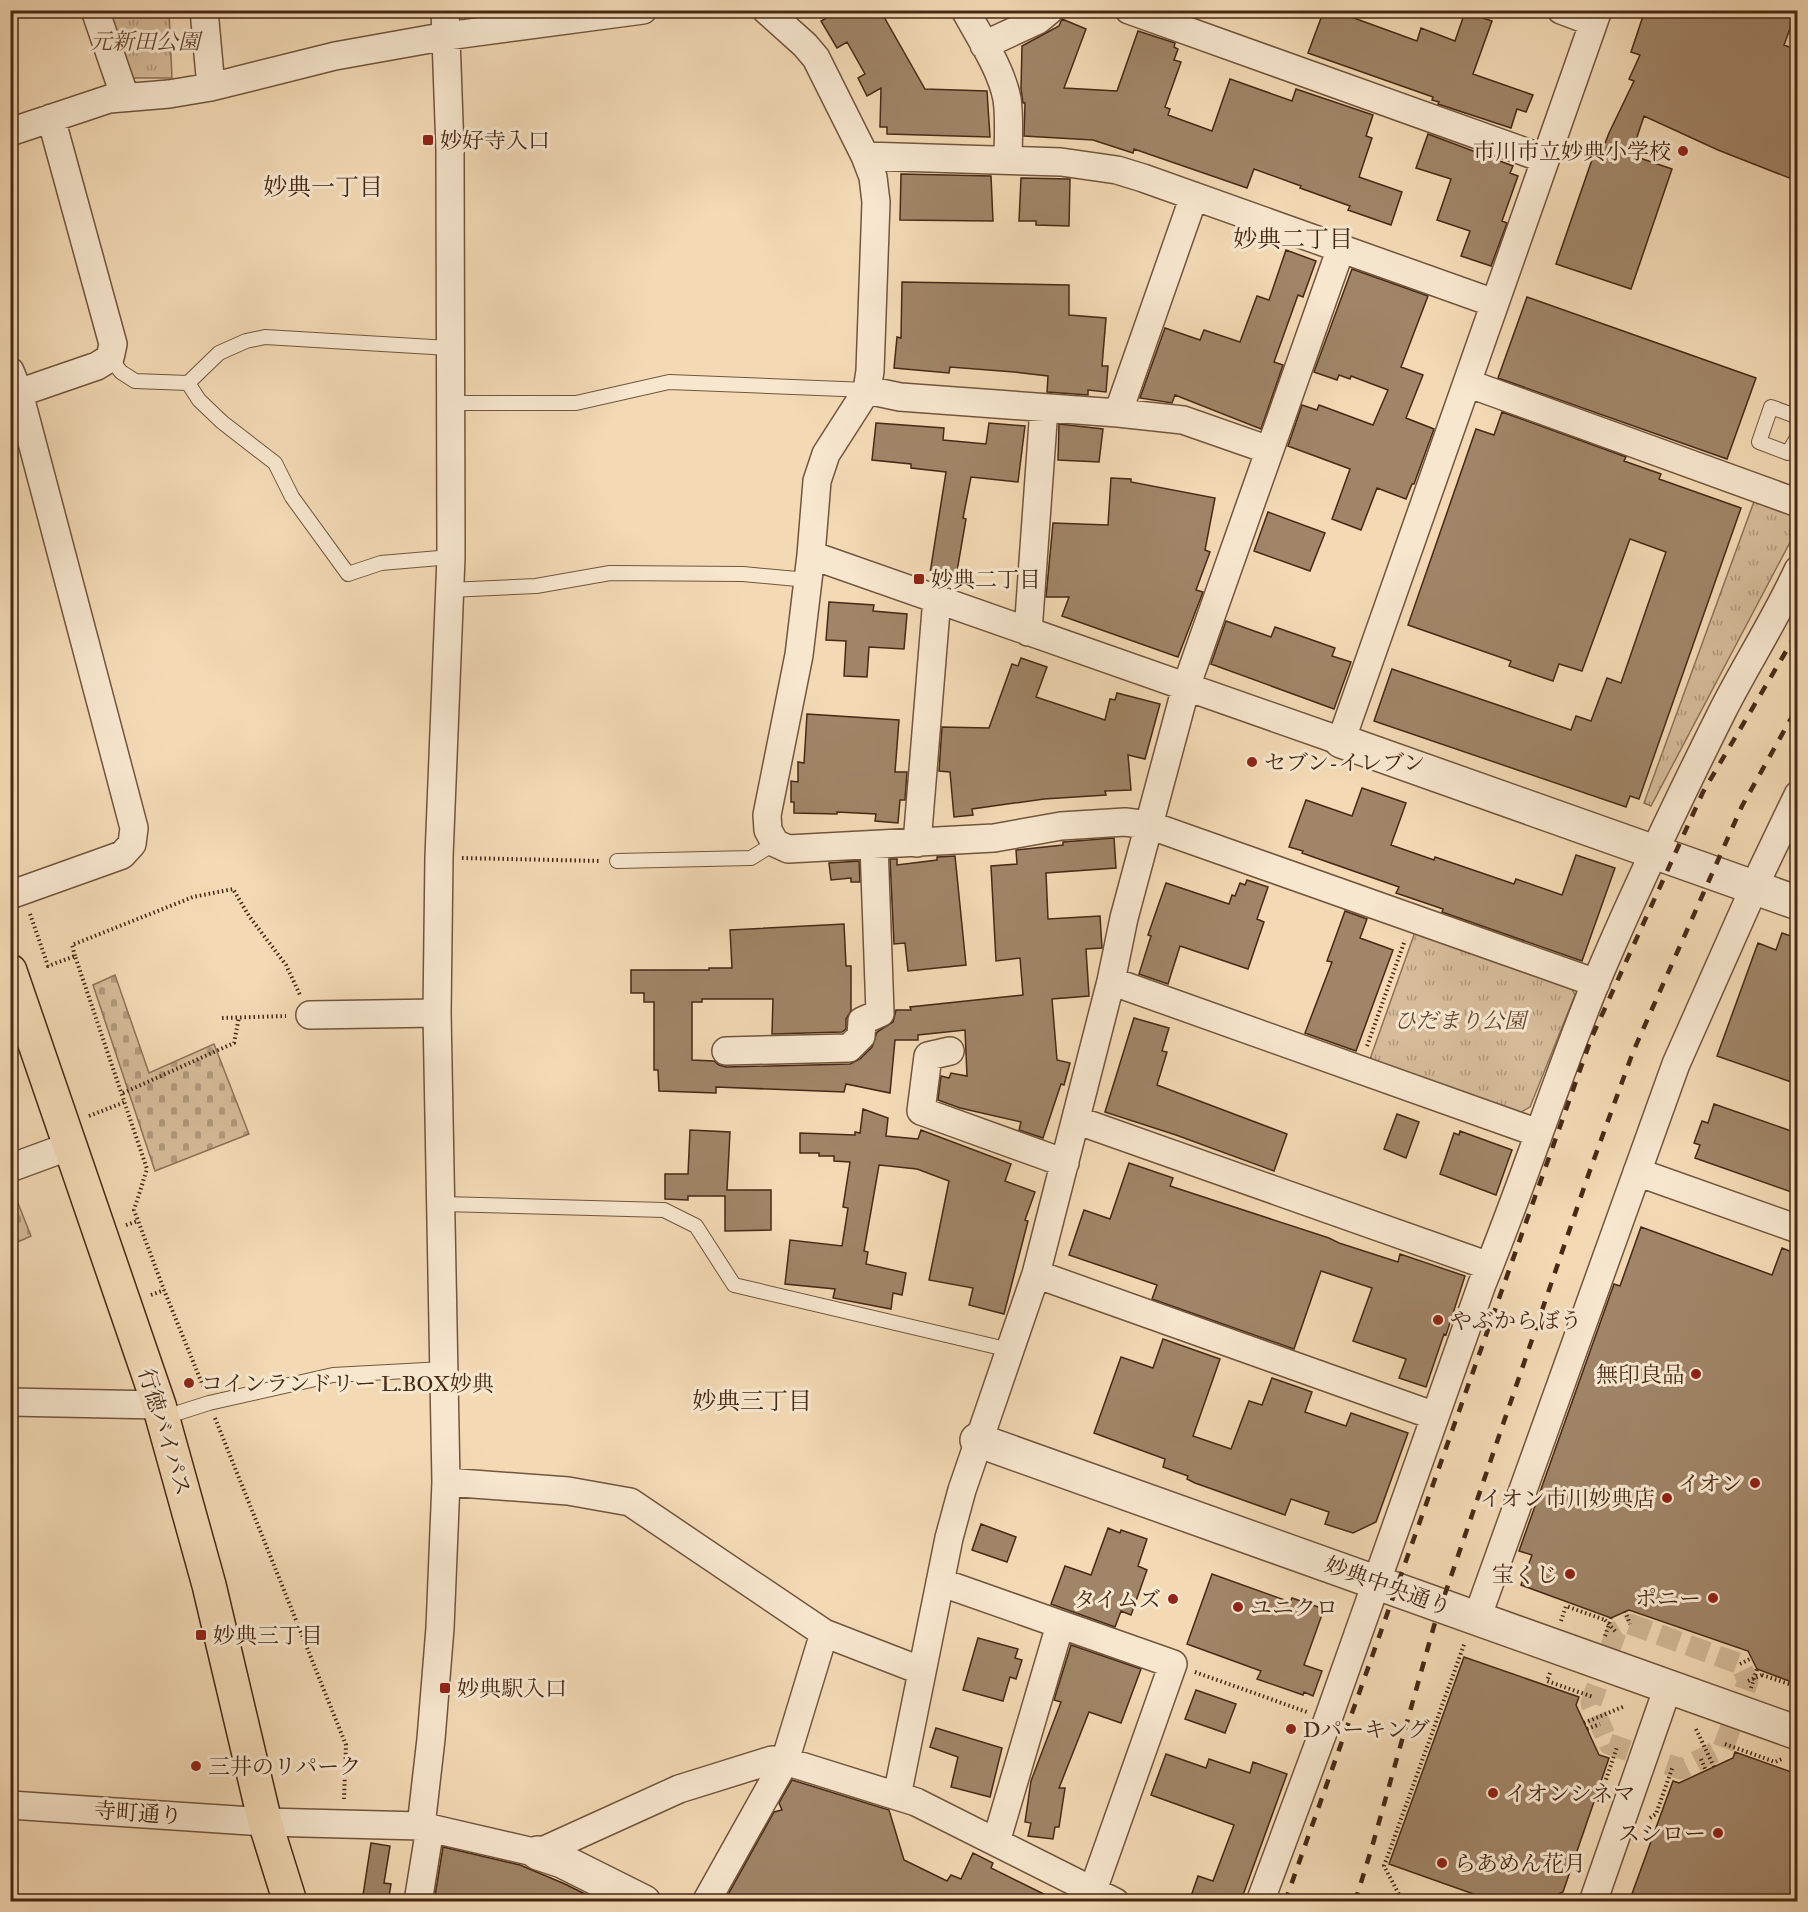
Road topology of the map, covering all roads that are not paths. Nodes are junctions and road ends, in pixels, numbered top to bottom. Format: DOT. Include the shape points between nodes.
graph roads {
  1 [pos="95,10"];
  2 [pos="204,10"];
  3 [pos="643,10"];
  4 [pos="766,10"];
  5 [pos="964,10"];
  6 [pos="1050,10"];
  7 [pos="1129,10"];
  8 [pos="1561,10"];
  9 [pos="1595,16"];
  10 [pos="446,23"];
  11 [pos="984,45"];
  12 [pos="211,87"];
  13 [pos="125,97"];
  14 [pos="51,118"];
  15 [pos="10,132"];
  16 [pos="865,156"];
  17 [pos="1545,159"];
  18 [pos="1008,160"];
  19 [pos="1194,196"];
  20 [pos="1341,248"];
  21 [pos="1494,303"];
  22 [pos="449,348"];
  23 [pos="110,358"];
  24 [pos="188,383"];
  25 [pos="1467,383"];
  26 [pos="13,387"];
  27 [pos="867,390"];
  28 [pos="450,403"];
  29 [pos="1044,408"];
  30 [pos="1118,413"];
  31 [pos="1797,417"];
  32 [pos="1797,436"];
  33 [pos="1269,450"];
  34 [pos="1797,503"];
  35 [pos="451,557"];
  36 [pos="809,568"];
  37 [pos="1797,570"];
  38 [pos="449,590"];
  39 [pos="937,598"];
  40 [pos="1028,632"];
  41 [pos="1186,687"];
  42 [pos="1341,741"];
  43 [pos="1797,795"];
  44 [pos="1149,825"];
  45 [pos="775,843"];
  46 [pos="917,843"];
  47 [pos="874,845"];
  48 [pos="1654,854"];
  49 [pos="617,861"];
  50 [pos="1754,888"];
  51 [pos="16,893"];
  52 [pos="1797,903"];
  53 [pos="25,970"];
  54 [pos="1111,981"];
  55 [pos="1596,983"];
  56 [pos="437,1013"];
  57 [pos="309,1015"];
  58 [pos="726,1051"];
  59 [pos="950,1051"];
  60 [pos="1076,1120"];
  61 [pos="1538,1133"];
  62 [pos="70,1146"];
  63 [pos="1065,1163"];
  64 [pos="10,1168"];
  65 [pos="1637,1172"];
  66 [pos="442,1204"];
  67 [pos="1797,1229"];
  68 [pos="1489,1266"];
  69 [pos="1036,1274"];
  70 [pos="1010,1350"];
  71 [pos="444,1369"];
  72 [pos="10,1402"];
  73 [pos="160,1411"];
  74 [pos="1435,1416"];
  75 [pos="977,1440"];
  76 [pos="446,1482"];
  77 [pos="940,1582"];
  78 [pos="1377,1582"];
  79 [pos="1060,1625"];
  80 [pos="1472,1628"];
  81 [pos="824,1633"];
  82 [pos="922,1671"];
  83 [pos="1668,1687"];
  84 [pos="1797,1733"];
  85 [pos="785,1761"];
  86 [pos="897,1796"];
  87 [pos="10,1804"];
  88 [pos="265,1822"];
  89 [pos="425,1827"];
  90 [pos="996,1842"];
  91 [pos="538,1853"];
  92 [pos="1104,1896"];
  93 [pos="290,1902"];
  94 [pos="418,1902"];
  95 [pos="644,1902"];
  96 [pos="706,1902"];
  97 [pos="1260,1902"];
  98 [pos="1593,1902"];
  1 -- 13 [label="street"];
  2 -- 12 [label="street"];
  3 -- 10 [label="street"];
  4 -- 16 [label="street" via="816,58"];
  5 -- 11 [label="street"];
  6 -- 11 [label="street" via="1038,20"];
  7 -- 17 [label="street"];
  8 -- 9 [label="street"];
  9 -- 17 [label="street"];
  10 -- 12 [label="street"];
  10 -- 22 [label="street"];
  11 -- 18 [label="street" via="1006,97"];
  12 -- 13 [label="street"];
  13 -- 14 [label="street"];
  14 -- 15 [label="street"];
  14 -- 23 [label="street" via="113,344"];
  16 -- 18 [label="street"];
  16 -- 27 [label="street" via="876,202"];
  17 -- 21 [label="street"];
  18 -- 19 [label="street" via="1117,170"];
  19 -- 20 [label="street"];
  19 -- 30 [label="street"];
  20 -- 21 [label="street"];
  20 -- 33 [label="street"];
  21 -- 25 [label="street"];
  22 -- 24 [label="lane" via="265,337 219,353"];
  22 -- 28 [label="street"];
  23 -- 24 [label="lane" via="135,381"];
  23 -- 26 [label="street" via="97,366"];
  24 -- 35 [label="lane" via="222,422 275,463 292,497 348,574 381,563"];
  25 -- 34 [label="street"];
  25 -- 42 [label="street"];
  26 -- 51 [label="street" via="134,828 132,844 122,855"];
  27 -- 28 [label="lane" via="669,382 576,403"];
  27 -- 29 [label="street" via="900,397"];
  27 -- 36 [label="street" via="826,454 817,481"];
  28 -- 35 [label="street"];
  29 -- 30 [label="street"];
  29 -- 40 [label="street"];
  30 -- 33 [label="street" via="1183,420"];
  31 -- 32 [label="lane" via="1771,408 1759,442 1788,453"];
  33 -- 41 [label="street"];
  35 -- 38 [label="street"];
  36 -- 38 [label="lane" via="743,574 610,573 536,586"];
  36 -- 39 [label="street"];
  36 -- 45 [label="street" via="799,655 767,815 768,830"];
  37 -- 48 [label="street"];
  38 -- 56 [label="street"];
  39 -- 40 [label="street"];
  39 -- 46 [label="street"];
  40 -- 41 [label="street"];
  41 -- 42 [label="street"];
  41 -- 44 [label="street"];
  42 -- 48 [label="street"];
  43 -- 50 [label="street"];
  44 -- 46 [label="street" via="1125,822 1061,826 994,838"];
  44 -- 54 [label="street"];
  44 -- 55 [label="street"];
  45 -- 47 [label="street" via="788,849"];
  45 -- 49 [label="lane" via="751,858"];
  46 -- 47 [label="street"];
  47 -- 58 [label="street" via="880,1013 862,1021 861,1036 849,1048"];
  48 -- 50 [label="street"];
  48 -- 55 [label="street"];
  50 -- 52 [label="street"];
  50 -- 65 [label="street" via="1676,1064"];
  53 -- 62 [label="main road, 行徳バイパス"];
  54 -- 60 [label="street"];
  54 -- 61 [label="street"];
  55 -- 61 [label="street"];
  56 -- 57 [label="street"];
  56 -- 66 [label="street"];
  59 -- 63 [label="street" via="928,1056 921,1111"];
  60 -- 63 [label="street"];
  60 -- 68 [label="street"];
  61 -- 68 [label="street"];
  62 -- 64 [label="street"];
  62 -- 73 [label="main road, 行徳バイパス"];
  63 -- 69 [label="street"];
  65 -- 67 [label="street"];
  65 -- 80 [label="street"];
  66 -- 70 [label="lane" via="664,1210 696,1226 734,1285"];
  66 -- 71 [label="street"];
  68 -- 74 [label="street"];
  69 -- 70 [label="street"];
  69 -- 74 [label="street"];
  70 -- 75 [label="street"];
  71 -- 73 [label="lane" via="333,1374"];
  71 -- 76 [label="street"];
  72 -- 73 [label="street"];
  73 -- 88 [label="main road, 行徳バイパス" via="209,1584"];
  74 -- 78 [label="street"];
  75 -- 77 [label="street"];
  75 -- 78 [label="street, 妙典中央通り"];
  76 -- 81 [label="street" via="568,1491 630,1502"];
  76 -- 89 [label="street"];
  77 -- 79 [label="street"];
  77 -- 82 [label="street"];
  78 -- 80 [label="street, 妙典中央通り"];
  78 -- 97 [label="street"];
  79 -- 90 [label="street"];
  79 -- 92 [label="street" via="1173,1664"];
  80 -- 83 [label="street, 妙典中央通り"];
  81 -- 82 [label="street"];
  81 -- 85 [label="street"];
  82 -- 86 [label="street"];
  83 -- 84 [label="street, 妙典中央通り"];
  83 -- 98 [label="street"];
  85 -- 86 [label="street"];
  85 -- 91 [label="street" via="772,1760 679,1789"];
  85 -- 96 [label="street"];
  86 -- 90 [label="street"];
  87 -- 88 [label="street, 寺町通り"];
  88 -- 89 [label="street, 寺町通り"];
  88 -- 93 [label="main road, 行徳バイパス"];
  89 -- 91 [label="street, 寺町通り"];
  89 -- 94 [label="street"];
  90 -- 92 [label="street"];
  91 -- 95 [label="street"];
}
